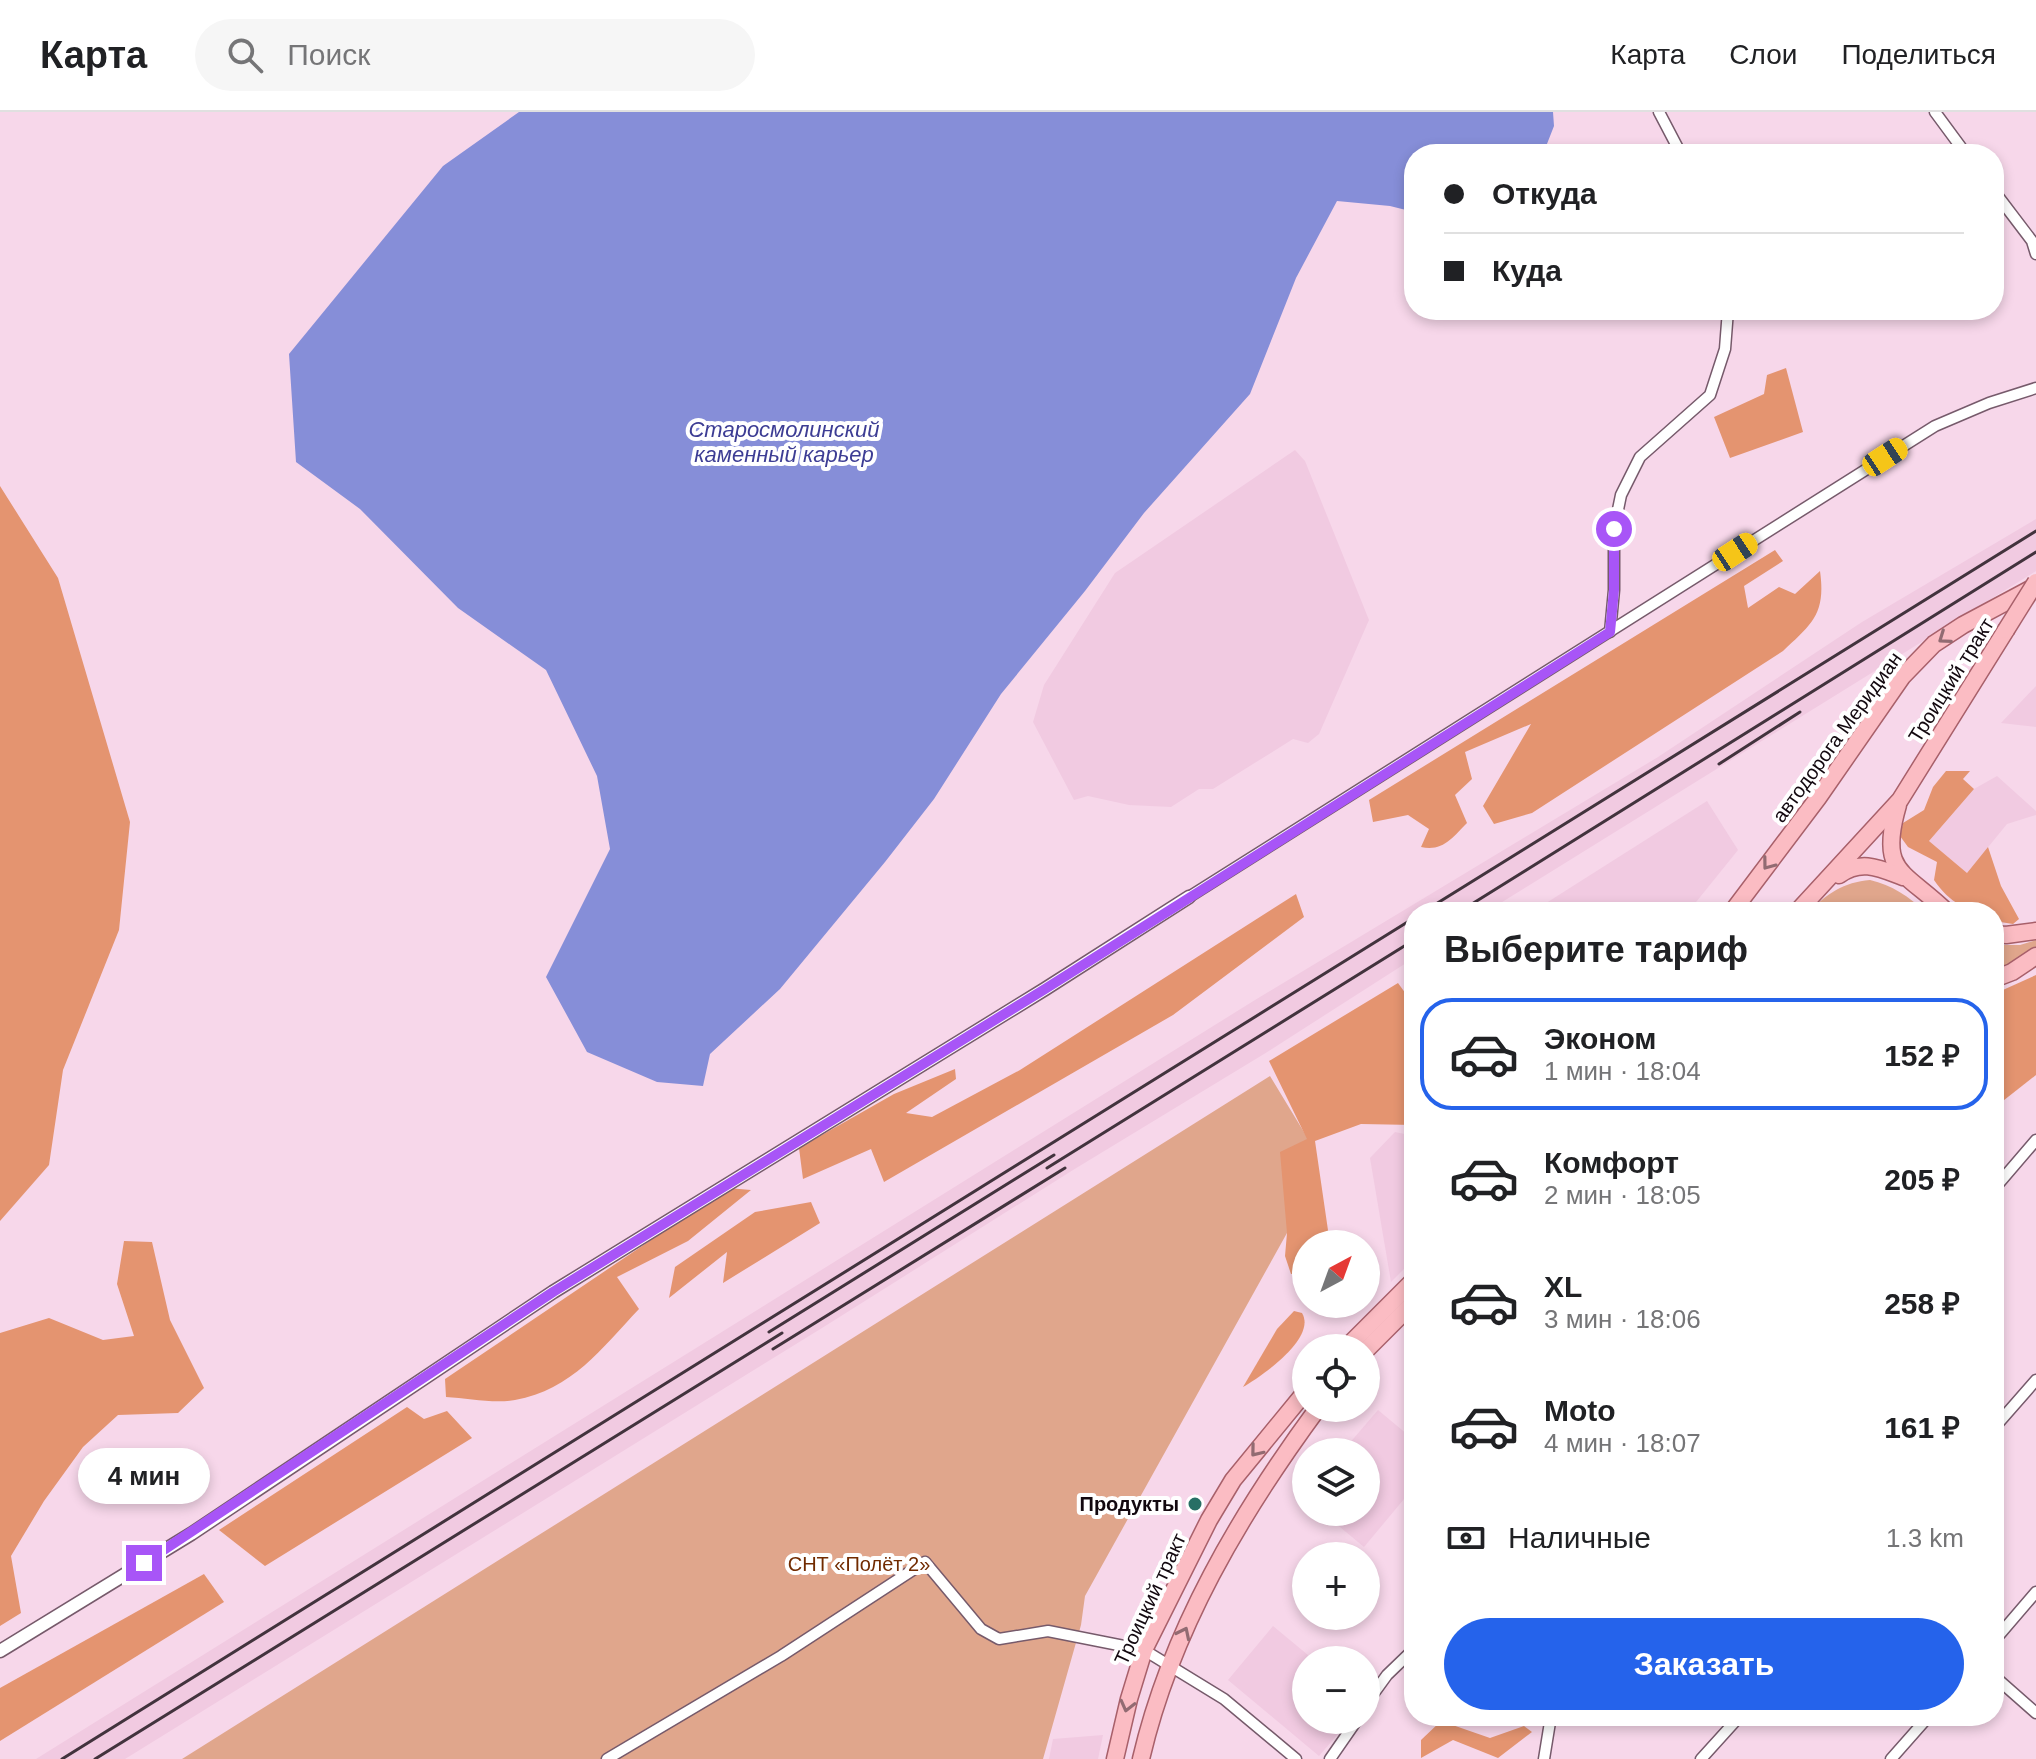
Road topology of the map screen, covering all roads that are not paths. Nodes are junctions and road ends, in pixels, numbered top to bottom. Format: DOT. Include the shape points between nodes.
graph roads {
  1 [pos="1659,112"];
  2 [pos="1935,112"];
  3 [pos="1676,144"];
  4 [pos="1959,144"];
  5 [pos="2004,204"];
  6 [pos="2036,254"];
  7 [pos="1727,320"];
  8 [pos="2036,388"];
  9 [pos="2036,584"];
  10 [pos="1610,632"];
  11 [pos="1900,800"];
  12 [pos="1904,878"];
  13 [pos="1818,890"];
  14 [pos="1189,897"];
  15 [pos="1740,902"];
  16 [pos="1807,902"];
  17 [pos="1934,902"];
  18 [pos="2036,931"];
  19 [pos="2004,935"];
  20 [pos="2036,956"];
  21 [pos="2004,975"];
  22 [pos="2036,1140"];
  23 [pos="2004,1177"];
  24 [pos="1404,1290"];
  25 [pos="1404,1312"];
  26 [pos="1360,1334"];
  27 [pos="1380,1336"];
  28 [pos="2036,1380"];
  29 [pos="1292,1408"];
  30 [pos="2004,1417"];
  31 [pos="1308,1422"];
  32 [pos="2036,1592"];
  33 [pos="2004,1629"];
  34 [pos="1144,1650"];
  35 [pos="0,1651"];
  36 [pos="1404,1659"];
  37 [pos="1169,1666"];
  38 [pos="1380,1685"];
  39 [pos="2004,1685"];
  40 [pos="2036,1713"];
  41 [pos="1549,1726"];
  42 [pos="1731,1726"];
  43 [pos="1920,1726"];
  44 [pos="1347,1734"];
  45 [pos="607,1759"];
  46 [pos="1115,1759"];
  47 [pos="1141,1759"];
  48 [pos="1296,1759"];
  49 [pos="1330,1759"];
  50 [pos="1544,1759"];
  51 [pos="1701,1759"];
  52 [pos="1891,1759"];
  1 -- 3 [label="street"];
  2 -- 4 [label="street"];
  5 -- 6 [label="street"];
  7 -- 10 [label="street" via="1725,349 1710,395 1640,457 1621,495 1614,529"];
  8 -- 10 [label="street" via="1935,426"];
  9 -- 11 [label="main road, Троицкий тракт, bridge"];
  9 -- 15 [label="main road, автодорога Меридиан, one-way" via="1934,644 1902,677"];
  10 -- 14 [label="street"];
  11 -- 12 [label="main road, Троицкий тракт" via="1890,846 1892,861"];
  11 -- 13 [label="main road, Троицкий тракт"];
  12 -- 13 [label="main road" via="1854,866"];
  12 -- 17 [label="main road"];
  13 -- 16 [label="main road, Троицкий тракт"];
  14 -- 35 [label="street" via="553,1292 191,1534"];
  18 -- 19 [label="main road"];
  20 -- 21 [label="main road"];
  22 -- 23 [label="street"];
  24 -- 26 [label="main road"];
  25 -- 27 [label="main road"];
  28 -- 30 [label="street"];
  29 -- 34 [label="main road, Троицкий тракт, one-way" via="1233,1480"];
  37 -- 31 [label="main road, one-way" via="1237,1527"];
  32 -- 33 [label="street"];
  34 -- 37 [label="street"];
  34 -- 45 [label="street" via="1048,1631 1007,1639 989,1635 925,1562 781,1656"];
  34 -- 46 [label="main road, Троицкий тракт, one-way"];
  36 -- 38 [label="street"];
  37 -- 47 [label="main road"];
  37 -- 48 [label="street" via="1224,1699"];
  39 -- 40 [label="street"];
  41 -- 50 [label="street"];
  42 -- 51 [label="street"];
  43 -- 52 [label="street"];
  44 -- 49 [label="street"];
}
